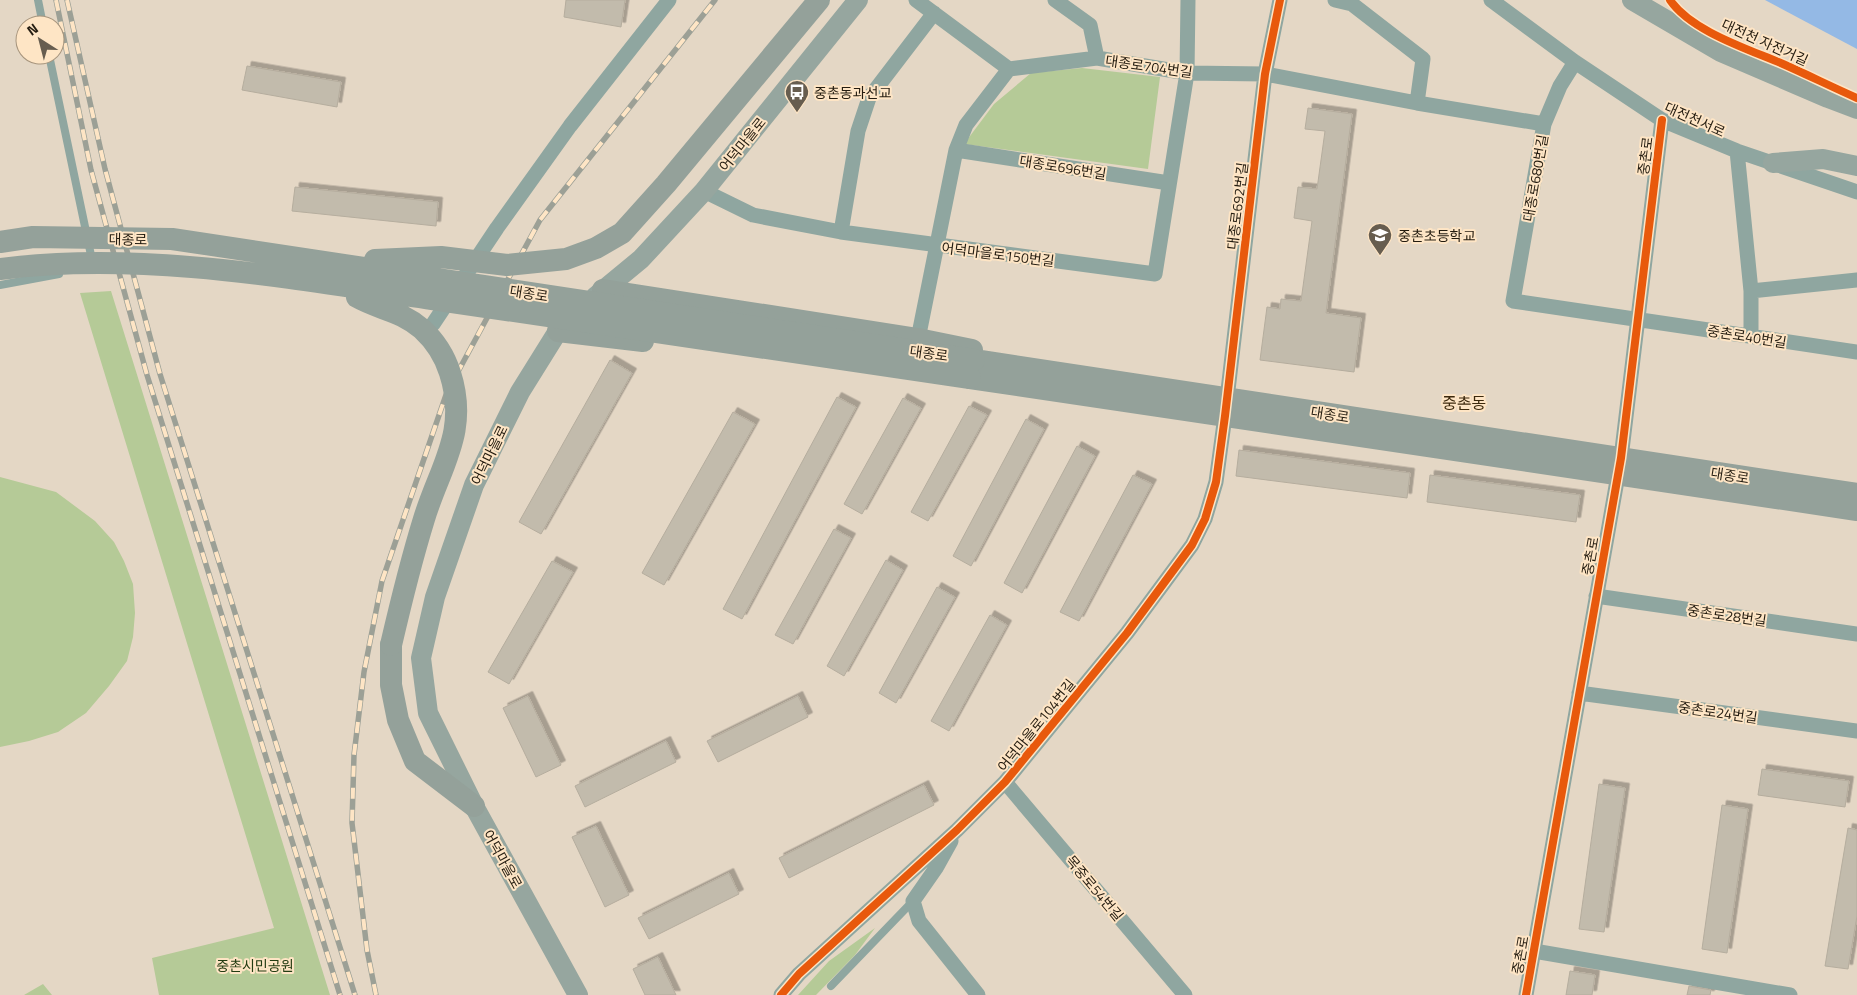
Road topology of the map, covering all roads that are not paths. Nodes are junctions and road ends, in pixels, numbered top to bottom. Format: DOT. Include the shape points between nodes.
graph roads {
  1 [pos="38,0"];
  2 [pos="669,0"];
  3 [pos="819,0"];
  4 [pos="858,0"];
  5 [pos="916,0"];
  6 [pos="1055,0"];
  7 [pos="1188,0"];
  8 [pos="1280,0"];
  9 [pos="1335,0"];
  10 [pos="1491,0"];
  11 [pos="1633,0"];
  12 [pos="934,13"];
  13 [pos="41,15"];
  14 [pos="1097,58"];
  15 [pos="1575,62"];
  16 [pos="52,65"];
  17 [pos="1009,69"];
  18 [pos="1187,73"];
  19 [pos="1265,74"];
  20 [pos="1417,103"];
  21 [pos="1857,109"];
  22 [pos="1662,120"];
  23 [pos="1544,124"];
  24 [pos="956,150"];
  25 [pos="1737,151"];
  26 [pos="1774,163"];
  27 [pos="1857,166"];
  28 [pos="1169,183"];
  29 [pos="704,191"];
  30 [pos="1857,192"];
  31 [pos="841,232"];
  32 [pos="0,242"];
  33 [pos="936,246"];
  34 [pos="0,269"];
  35 [pos="336,274"];
  36 [pos="1857,280"];
  37 [pos="0,285"];
  38 [pos="603,290"];
  39 [pos="1751,290"];
  40 [pos="1513,301"];
  41 [pos="1637,319"];
  42 [pos="433,324"];
  43 [pos="558,330"];
  44 [pos="1751,336"];
  45 [pos="918,339"];
  46 [pos="1857,352"];
  47 [pos="983,371"];
  48 [pos="1226,407"];
  49 [pos="1619,466"];
  50 [pos="1857,494"];
  51 [pos="1857,510"];
  52 [pos="1596,596"];
  53 [pos="1857,634"];
  54 [pos="1579,693"];
  55 [pos="1857,731"];
  56 [pos="1005,782"];
  57 [pos="474,806"];
  58 [pos="957,830"];
  59 [pos="914,901"];
  60 [pos="1534,951"];
  61 [pos="831,986"];
  62 [pos="578,995"];
  63 [pos="781,995"];
  64 [pos="978,995"];
  65 [pos="1185,995"];
  66 [pos="1526,995"];
  67 [pos="1790,995"];
  1 -- 13 [label="lane"];
  2 -- 42 [label="street" via="570,126"];
  3 -- 35 [label="main road, bridge" via="654,198 622,233 596,248 566,259 507,265 442,257 390,258"];
  4 -- 29 [label="main road, 어덕마을로"];
  5 -- 12 [label="street"];
  6 -- 14 [label="street" via="1090,25"];
  7 -- 18 [label="street"];
  8 -- 19 [label="street, 대종로692번길"];
  9 -- 20 [label="street" via="1352,4 1423,59"];
  10 -- 15 [label="street, 대전천서로"];
  11 -- 21 [label="main road" via="1721,52"];
  12 -- 17 [label="street"];
  12 -- 31 [label="street" via="869,98 858,131"];
  14 -- 17 [label="street, 대종로704번길"];
  14 -- 18 [label="street, 대종로704번길"];
  15 -- 22 [label="street, 대전천서로"];
  15 -- 23 [label="street, 대종로680번길" via="1560,86"];
  16 -- 37 [label="lane" via="93,268"];
  17 -- 24 [label="street" via="966,125"];
  18 -- 19 [label="street, 대종로704번길"];
  18 -- 28 [label="street"];
  19 -- 20 [label="street, 대종로704번길"];
  19 -- 48 [label="street, 대종로692번길"];
  20 -- 23 [label="street, 대종로704번길"];
  22 -- 25 [label="street, 대전천서로"];
  22 -- 41 [label="street, 중촌로"];
  23 -- 40 [label="street, 대종로680번길"];
  24 -- 28 [label="street, 대종로696번길"];
  24 -- 33 [label="street"];
  25 -- 26 [label="street, 대전천서로"];
  25 -- 39 [label="street, 대전천서로"];
  26 -- 27 [label="main road" via="1823,159"];
  26 -- 30 [label="street, 대전천서로"];
  28 -- 33 [label="street, 어덕마을로150번길" via="1155,274"];
  29 -- 31 [label="street, 어덕마을로150번길" via="754,215"];
  29 -- 38 [label="main road, 어덕마을로" via="641,259"];
  31 -- 33 [label="street, 어덕마을로150번길"];
  32 -- 35 [label="main road, 대종로, bridge" via="33,237 172,239"];
  33 -- 45 [label="street"];
  34 -- 35 [label="main road, 대종로, bridge" via="40,264 176,264"];
  35 -- 47 [label="main road, 대종로, bridge"];
  35 -- 57 [label="main road, bridge" via="362,300 399,313 422,329 438,347 456,390 458,416 451,449 427,508 408,571 391,645 390,684 398,720 415,760"];
  36 -- 39 [label="street"];
  38 -- 43 [label="main road, 어덕마을로"];
  38 -- 45 [label="main road"];
  39 -- 44 [label="street, 대전천서로"];
  40 -- 41 [label="street, 중촌로40번길"];
  41 -- 44 [label="street, 중촌로40번길"];
  41 -- 49 [label="street, 중촌로"];
  43 -- 47 [label="main road" via="948,378"];
  43 -- 57 [label="main road, 어덕마을로" via="520,392 474,485 435,597 421,658 428,712"];
  44 -- 46 [label="street, 중촌로40번길"];
  45 -- 47 [label="main road" via="988,354"];
  47 -- 48 [label="main road, 대종로"];
  48 -- 49 [label="main road, 대종로"];
  48 -- 56 [label="street, 어덕마을로104번길" via="1216,482 1205,519 1192,545 1127,633"];
  49 -- 50 [label="main road, 대종로"];
  49 -- 51 [label="main road, 대종로"];
  49 -- 52 [label="street, 중촌로"];
  52 -- 53 [label="street, 중촌로28번길"];
  52 -- 54 [label="street, 중촌로"];
  54 -- 55 [label="street, 중촌로24번길"];
  54 -- 60 [label="street, 중촌로"];
  56 -- 58 [label="street, 어덕마을로104번길"];
  56 -- 65 [label="street, 목중로54번길"];
  57 -- 62 [label="main road, 어덕마을로"];
  58 -- 59 [label="street"];
  58 -- 63 [label="street, 어덕마을로104번길" via="799,974"];
  59 -- 61 [label="lane"];
  59 -- 64 [label="street" via="920,921"];
  60 -- 66 [label="street, 중촌로"];
  60 -- 67 [label="street"];
}
